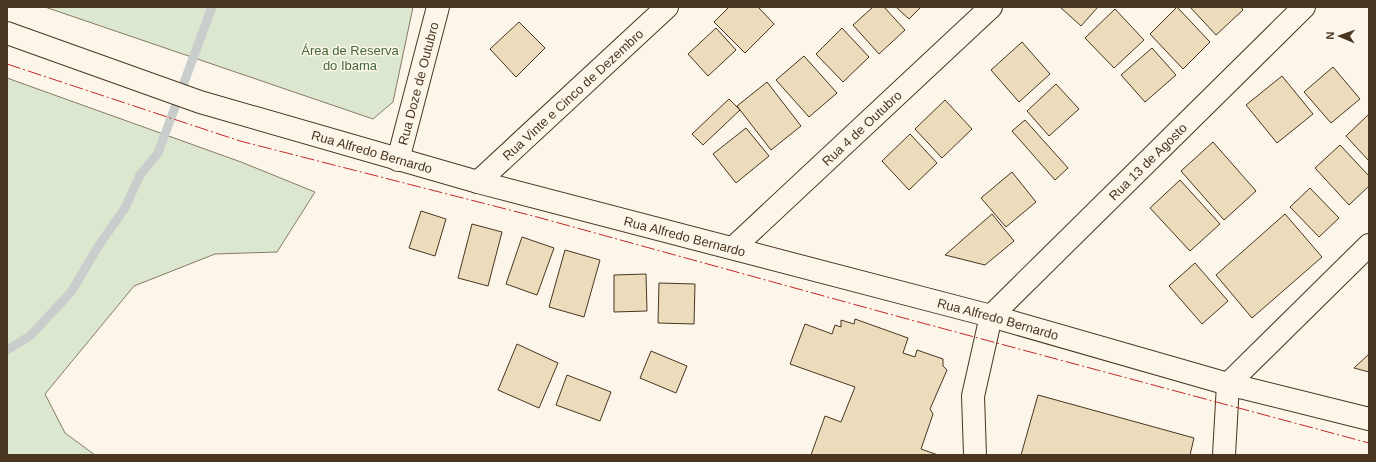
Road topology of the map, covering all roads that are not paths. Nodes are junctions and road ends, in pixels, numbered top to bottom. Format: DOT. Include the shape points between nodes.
graph roads {
  1 [pos="438,7"];
  2 [pos="667,7"];
  3 [pos="991,7"];
  4 [pos="1304,7"];
  5 [pos="7,33"];
  6 [pos="398,160"];
  7 [pos="478,182"];
  8 [pos="1369,245"];
  9 [pos="733,248"];
  10 [pos="991,316"];
  11 [pos="1228,384"];
  12 [pos="1369,419"];
  13 [pos="975,455"];
  14 [pos="1224,455"];
  1 -- 6 [label="street, Rua Doze de Outubro"];
  2 -- 7 [label="street, Rua Vinte e Cinco de Dezembro"];
  3 -- 9 [label="street, Rua 4 de Outubro"];
  4 -- 10 [label="street, Rua 13 de Agosto"];
  5 -- 6 [label="street, Rua Alfredo Bernardo" via="200,102"];
  6 -- 7 [label="street, Rua Alfredo Bernardo"];
  7 -- 9 [label="street, Rua Alfredo Bernardo"];
  8 -- 11 [label="street"];
  9 -- 10 [label="street, Rua Alfredo Bernardo"];
  10 -- 11 [label="street, Rua Alfredo Bernardo"];
  10 -- 13 [label="street" via="973,396"];
  11 -- 12 [label="street, Rua Alfredo Bernardo"];
  11 -- 14 [label="street"];
}
